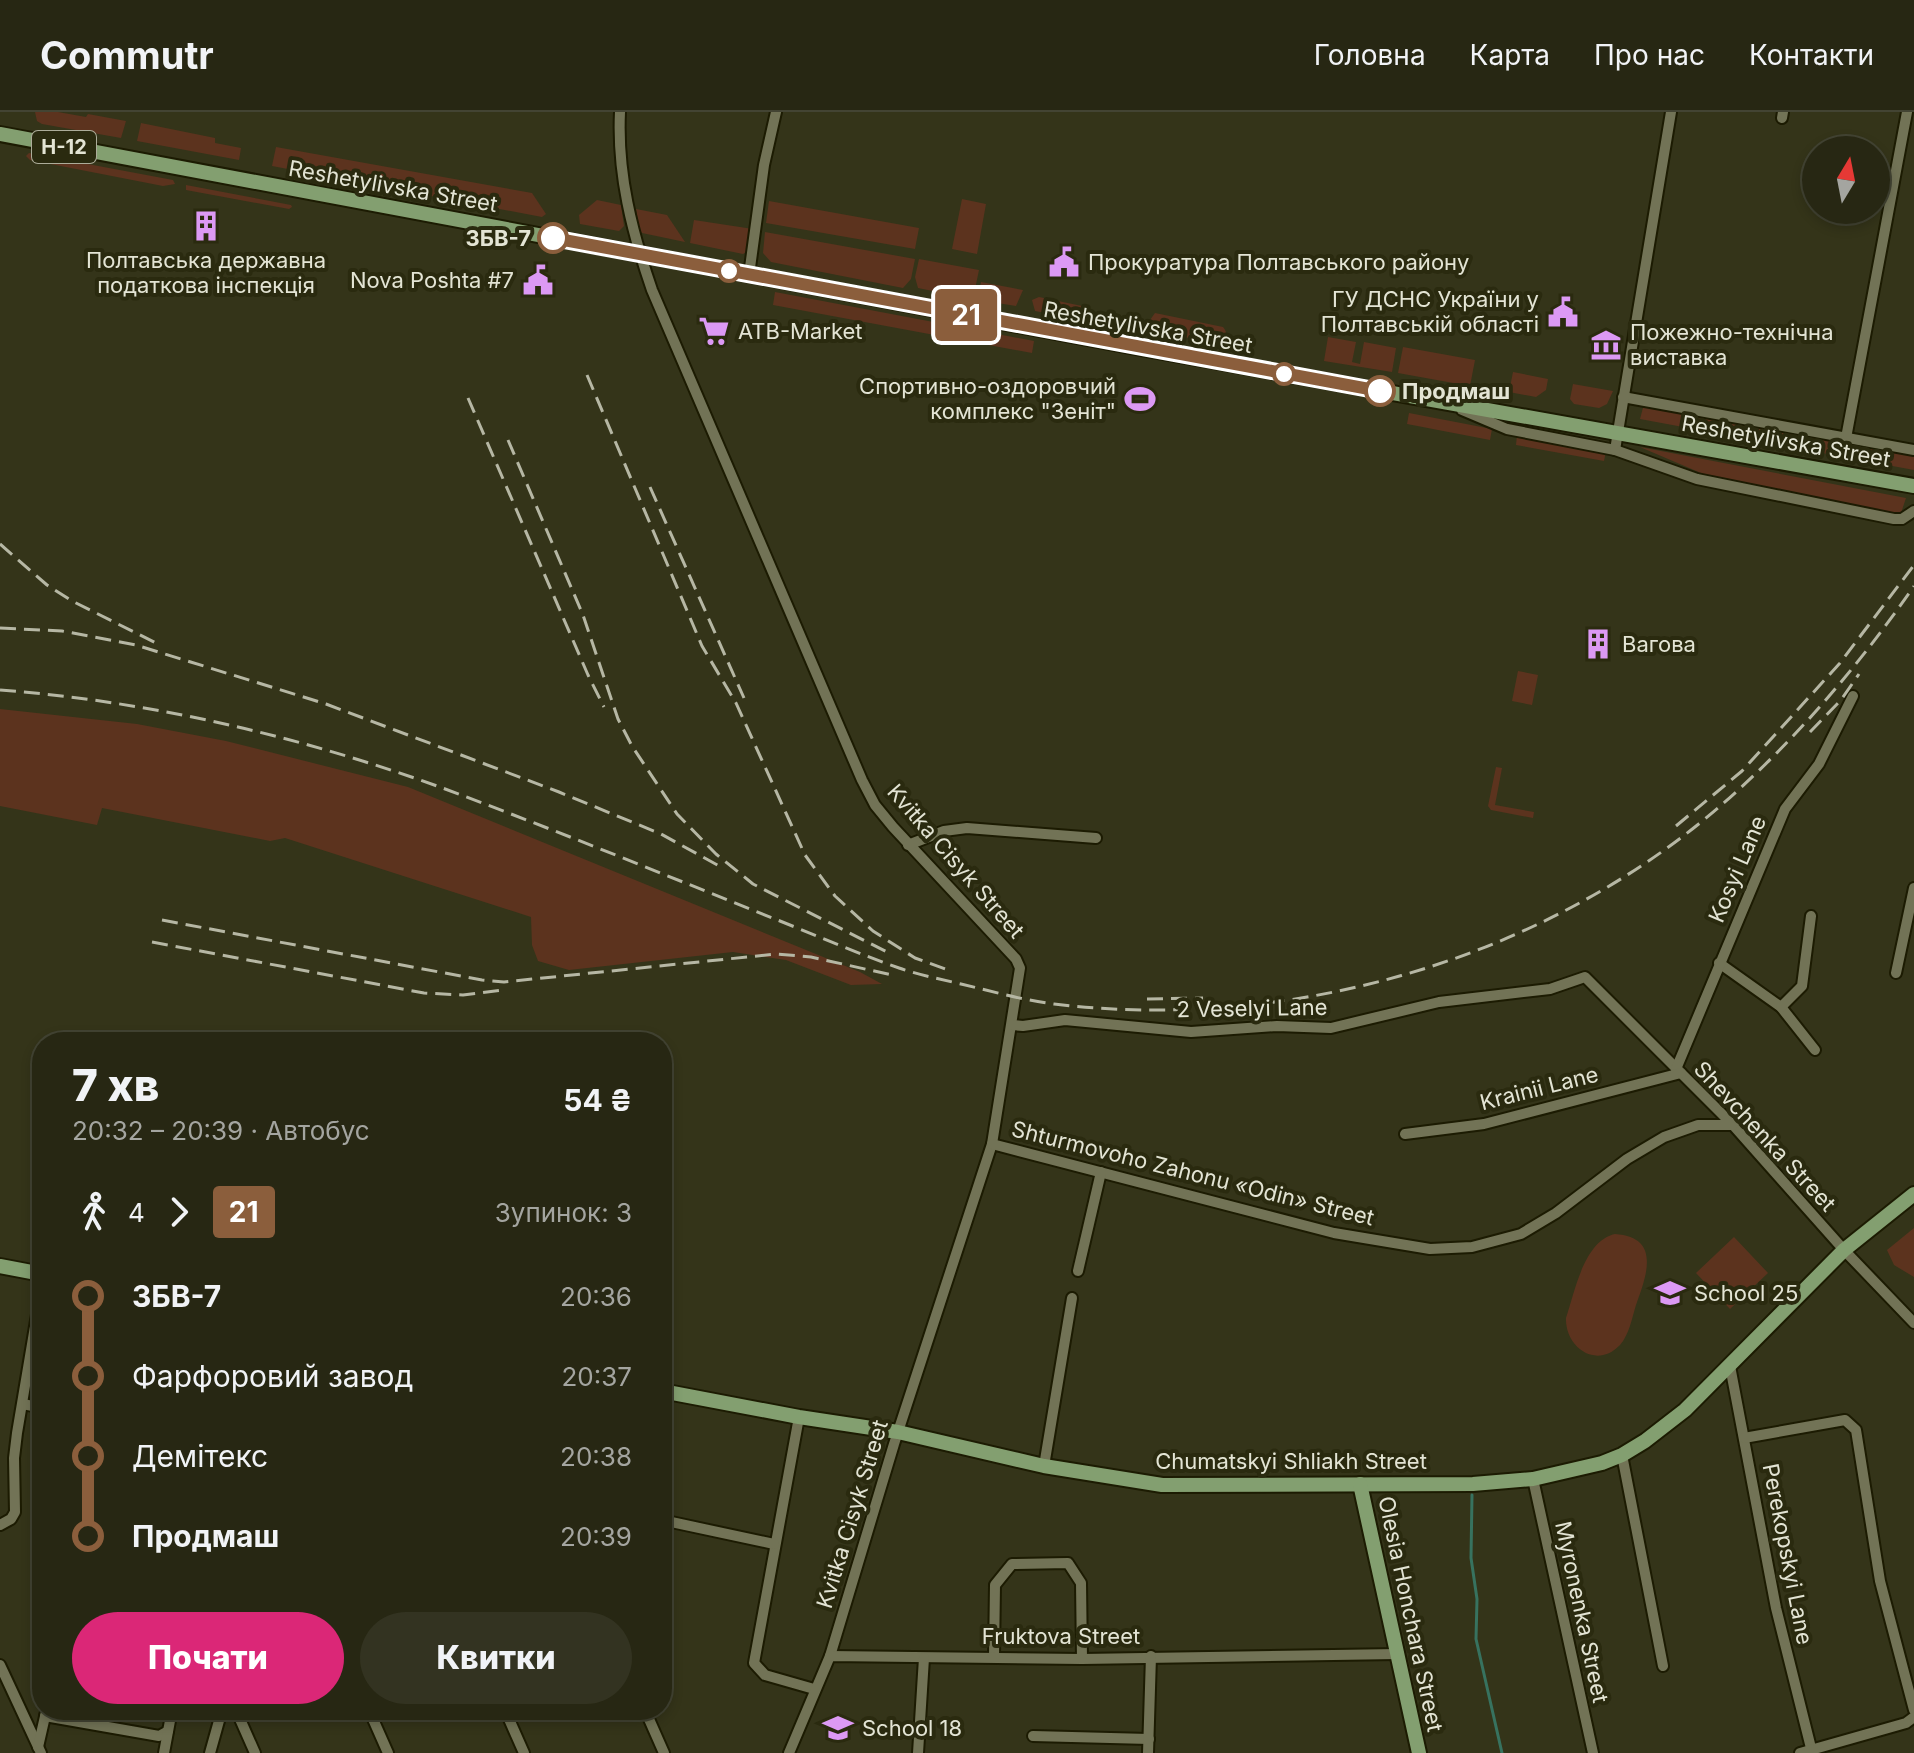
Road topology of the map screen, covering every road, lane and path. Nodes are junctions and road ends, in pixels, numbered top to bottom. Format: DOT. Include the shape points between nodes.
graph roads {
  1 [pos="620,112"];
  2 [pos="776,112"];
  3 [pos="1671,112"];
  4 [pos="1907,112"];
  5 [pos="0,134"];
  6 [pos="640,254"];
  7 [pos="749,275"];
  8 [pos="1623,397"];
  9 [pos="1443,402"];
  10 [pos="1617,433"];
  11 [pos="1846,438"];
  12 [pos="1615,450"];
  13 [pos="1914,450"];
  14 [pos="1913,486"];
  15 [pos="1914,511"];
  16 [pos="1853,696"];
  17 [pos="1096,838"];
  18 [pos="908,845"];
  19 [pos="1914,888"];
  20 [pos="1811,916"];
  21 [pos="1719,963"];
  22 [pos="1896,973"];
  23 [pos="1585,977"];
  24 [pos="1781,1007"];
  25 [pos="1012,1025"];
  26 [pos="1815,1050"];
  27 [pos="1678,1071"];
  28 [pos="1733,1125"];
  29 [pos="1405,1134"];
  30 [pos="992,1144"];
  31 [pos="1101,1172"];
  32 [pos="1914,1194"];
  33 [pos="1844,1250"];
  34 [pos="0,1266"];
  35 [pos="1078,1271"];
  36 [pos="32,1272"];
  37 [pos="1072,1298"];
  38 [pos="1914,1323"];
  39 [pos="32,1348"];
  40 [pos="1730,1366"];
  41 [pos="672,1393"];
  42 [pos="23,1404"];
  43 [pos="32,1406"];
  44 [pos="799,1417"];
  45 [pos="898,1432"];
  46 [pos="1744,1438"];
  47 [pos="1622,1455"];
  48 [pos="1044,1466"];
  49 [pos="1533,1479"];
  50 [pos="1360,1484"];
  51 [pos="672,1522"];
  52 [pos="0,1525"];
  53 [pos="774,1544"];
  54 [pos="1397,1654"];
  55 [pos="830,1656"];
  56 [pos="994,1656"];
  57 [pos="1151,1656"];
  58 [pos="924,1658"];
  59 [pos="1082,1659"];
  60 [pos="0,1665"];
  61 [pos="1663,1666"];
  62 [pos="814,1689"];
  63 [pos="1914,1710"];
  64 [pos="1914,1717"];
  65 [pos="44,1720"];
  66 [pos="80,1720"];
  67 [pos="170,1720"];
  68 [pos="219,1720"];
  69 [pos="240,1720"];
  70 [pos="373,1720"];
  71 [pos="509,1720"];
  72 [pos="649,1720"];
  73 [pos="168,1731"];
  74 [pos="1033,1736"];
  75 [pos="1149,1739"];
  76 [pos="40,1750"];
  77 [pos="1806,1751"];
  78 [pos="164,1753"];
  79 [pos="210,1753"];
  80 [pos="255,1753"];
  81 [pos="388,1753"];
  82 [pos="524,1753"];
  83 [pos="664,1753"];
  84 [pos="789,1753"];
  85 [pos="918,1753"];
  86 [pos="1148,1753"];
  87 [pos="1419,1753"];
  88 [pos="1593,1753"];
  1 -- 6 [label="street, Kvitka Cisyk Street" via="621,165"];
  2 -- 7 [label="street"];
  3 -- 8 [label="street"];
  4 -- 11 [label="street"];
  5 -- 6 [label="main road, Reshetylivska Street / Н-12"];
  6 -- 7 [label="main road, Reshetylivska Street / Н-12"];
  6 -- 18 [label="street, Kvitka Cisyk Street" via="862,780"];
  7 -- 9 [label="main road, Reshetylivska Street / Н-12"];
  8 -- 10 [label="street"];
  8 -- 11 [label="street"];
  9 -- 10 [label="main road, Reshetylivska Street / Н-12"];
  9 -- 12 [label="street" via="1507,429"];
  10 -- 12 [label="street"];
  10 -- 14 [label="main road, Reshetylivska Street"];
  11 -- 13 [label="street"];
  12 -- 15 [label="street" via="1722,486 1894,519"];
  16 -- 21 [label="street, Kosyi Lane" via="1819,764 1785,809"];
  17 -- 18 [label="street" via="967,828"];
  18 -- 25 [label="street, Kvitka Cisyk Street" via="1018,963"];
  19 -- 22 [label="street"];
  20 -- 24 [label="street" via="1802,986"];
  21 -- 24 [label="street"];
  21 -- 27 [label="street, Kosyi Lane"];
  23 -- 25 [label="street, 2 Veselyi Lane" via="1550,989 1439,1002 1331,1028 1191,1032 1065,1020"];
  23 -- 27 [label="street, Shevchenka Street"];
  24 -- 26 [label="street"];
  25 -- 30 [label="street, Kvitka Cisyk Street"];
  27 -- 28 [label="street, Shevchenka Street"];
  27 -- 29 [label="street, Krainii Lane" via="1484,1124"];
  28 -- 31 [label="street, Shturmovoho Zahonu «Odin» Street" via="1698,1125 1664,1137 1521,1234 1472,1247 1430,1249 1334,1233"];
  28 -- 33 [label="street, Shevchenka Street"];
  30 -- 31 [label="street, Shturmovoho Zahonu «Odin» Street"];
  30 -- 45 [label="street, Kvitka Cisyk Street"];
  31 -- 35 [label="street"];
  32 -- 33 [label="main road, Chumatskyi Shliakh Street"];
  33 -- 38 [label="street, Shevchenka Street"];
  33 -- 40 [label="main road, Chumatskyi Shliakh Street"];
  34 -- 36 [label="main road"];
  37 -- 48 [label="street"];
  39 -- 42 [label="street"];
  40 -- 46 [label="street, Perekopskyi Lane"];
  40 -- 47 [label="main road, Chumatskyi Shliakh Street" via="1685,1410"];
  41 -- 44 [label="main road, Chumatskyi Shliakh Street"];
  42 -- 43 [label="street"];
  42 -- 52 [label="street" via="14,1458 15,1512"];
  44 -- 45 [label="main road, Chumatskyi Shliakh Street"];
  44 -- 53 [label="street"];
  45 -- 48 [label="main road, Chumatskyi Shliakh Street"];
  45 -- 55 [label="street, Kvitka Cisyk Street"];
  46 -- 63 [label="street" via="1845,1420 1856,1430 1880,1581"];
  46 -- 77 [label="street, Perekopskyi Lane"];
  47 -- 49 [label="main road, Chumatskyi Shliakh Street"];
  47 -- 61 [label="street"];
  48 -- 50 [label="main road, Chumatskyi Shliakh Street" via="1162,1485"];
  49 -- 50 [label="main road, Chumatskyi Shliakh Street"];
  49 -- 88 [label="street, Myronenka Street"];
  50 -- 54 [label="main road, Olesia Honchara Street"];
  51 -- 53 [label="street"];
  53 -- 62 [label="street" via="754,1663 765,1675"];
  54 -- 57 [label="street, Fruktova Street"];
  54 -- 87 [label="main road, Olesia Honchara Street"];
  55 -- 58 [label="street, Fruktova Street"];
  55 -- 62 [label="street"];
  56 -- 58 [label="street, Fruktova Street"];
  56 -- 59 [label="street, Fruktova Street"];
  56 -- 59 [label="street" via="995,1585 1012,1564 1068,1563 1081,1583"];
  57 -- 59 [label="street, Fruktova Street"];
  57 -- 75 [label="street"];
  58 -- 85 [label="street"];
  60 -- 76 [label="street"];
  62 -- 84 [label="street"];
  64 -- 77 [label="street"];
  65 -- 76 [label="street"];
  66 -- 73 [label="street" via="159,1736"];
  67 -- 73 [label="street"];
  68 -- 79 [label="street"];
  69 -- 80 [label="street"];
  70 -- 81 [label="street"];
  71 -- 82 [label="street"];
  72 -- 83 [label="street"];
  73 -- 78 [label="street"];
  74 -- 75 [label="street"];
  75 -- 86 [label="street"];
}
